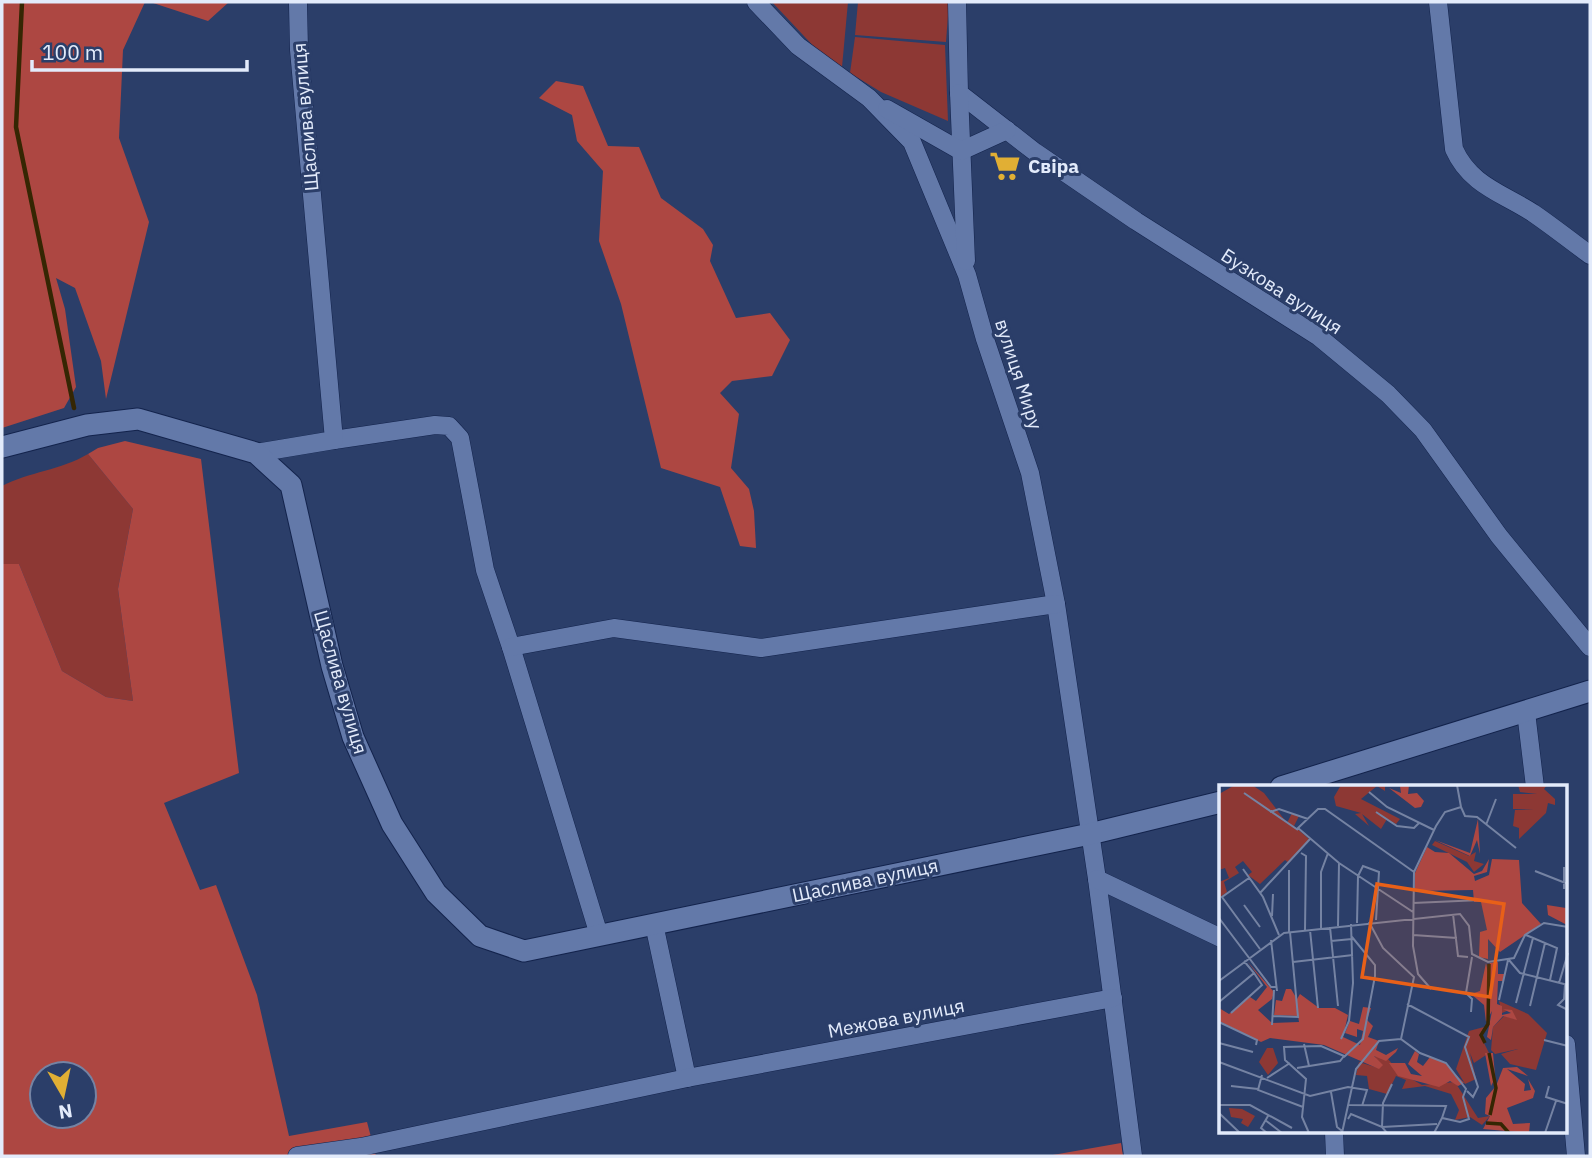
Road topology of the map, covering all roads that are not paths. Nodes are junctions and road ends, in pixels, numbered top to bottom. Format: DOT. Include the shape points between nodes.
graph roads {
  1 [pos="298,2"];
  2 [pos="756,2"];
  3 [pos="957,2"];
  4 [pos="1438,2"];
  5 [pos="959,93"];
  6 [pos="869,98"];
  7 [pos="1007,130"];
  8 [pos="961,150"];
  9 [pos="1590,255"];
  10 [pos="967,275"];
  11 [pos="334,440"];
  12 [pos="2,447"];
  13 [pos="256,453"];
  14 [pos="1056,604"];
  15 [pos="511,647"];
  16 [pos="1590,648"];
  17 [pos="1590,691"];
  18 [pos="1527,712"];
  19 [pos="1288,785"];
  20 [pos="1535,785"];
  21 [pos="1219,802"];
  22 [pos="1090,834"];
  23 [pos="1097,879"];
  24 [pos="654,924"];
  25 [pos="599,935"];
  26 [pos="1219,937"];
  27 [pos="1113,998"];
  28 [pos="687,1079"];
  29 [pos="1568,1085"];
  30 [pos="1569,1105"];
  31 [pos="1590,1114"];
  32 [pos="1334,1134"];
  33 [pos="297,1156"];
  34 [pos="1133,1156"];
  35 [pos="1335,1156"];
  36 [pos="1576,1156"];
  1 -- 11 [label="street, Щаслива вулиця"];
  2 -- 6 [label="street, вулиця Миру" via="798,46"];
  3 -- 5 [label="street"];
  4 -- 9 [label="street" via="1454,149 1461,164 1473,178 1533,213"];
  5 -- 7 [label="street, Бузкова вулиця"];
  5 -- 8 [label="street"];
  6 -- 8 [label="street"];
  6 -- 10 [label="street, вулиця Миру" via="912,142"];
  7 -- 8 [label="street"];
  7 -- 16 [label="street, Бузкова вулиця" via="1136,221 1319,337 1388,394 1423,430 1499,536"];
  8 -- 10 [label="street"];
  10 -- 14 [label="street, вулиця Миру" via="1030,472"];
  11 -- 13 [label="street, Щаслива вулиця"];
  11 -- 15 [label="street, Щаслива вулиця" via="449,426 460,439 485,570"];
  12 -- 13 [label="street, Щаслива вулиця" via="88,425 138,419"];
  13 -- 25 [label="street, Щаслива вулиця" via="291,485 353,737 392,824 436,893 480,936 524,951"];
  14 -- 15 [label="street" via="761,648 614,628"];
  14 -- 22 [label="street, вулиця Миру"];
  15 -- 25 [label="street, Щаслива вулиця"];
  17 -- 18 [label="street"];
  18 -- 19 [label="street"];
  18 -- 20 [label="street"];
  21 -- 22 [label="street, Щаслива вулиця"];
  22 -- 23 [label="street"];
  22 -- 24 [label="street, Щаслива вулиця"];
  23 -- 26 [label="street"];
  23 -- 27 [label="street"];
  24 -- 25 [label="street, Щаслива вулиця"];
  24 -- 28 [label="street"];
  27 -- 28 [label="street, Межова вулиця"];
  27 -- 34 [label="street"];
  28 -- 33 [label="street, Межова вулиця" via="361,1147"];
  29 -- 30 [label="street"];
  30 -- 31 [label="street"];
  30 -- 36 [label="street"];
  32 -- 35 [label="street"];
}
